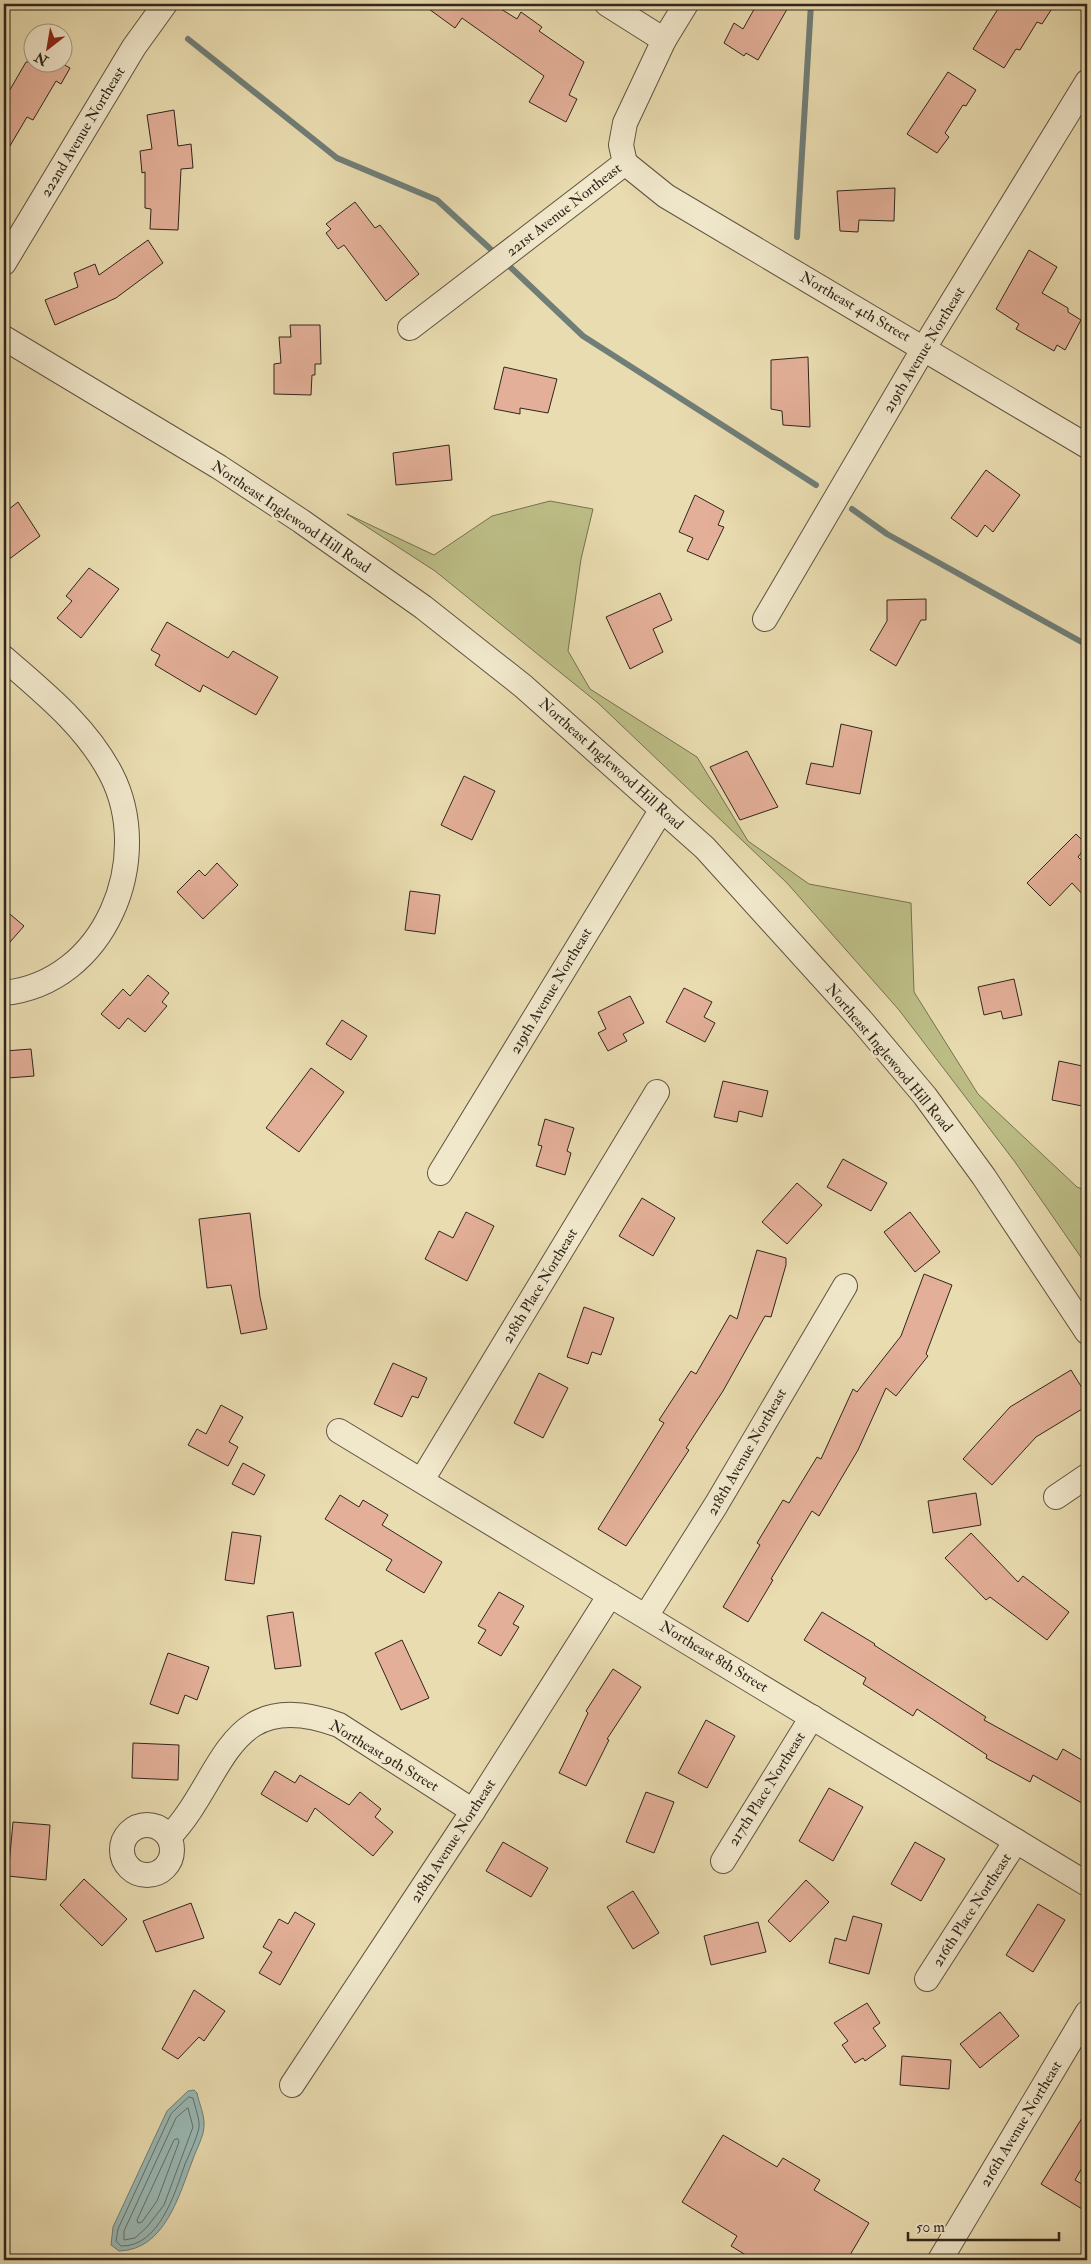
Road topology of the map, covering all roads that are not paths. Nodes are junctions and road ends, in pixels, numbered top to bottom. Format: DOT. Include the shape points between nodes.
graph roads {
  1 [pos="165,4"];
  2 [pos="607,4"];
  3 [pos="686,4"];
  4 [pos="664,40"];
  5 [pos="1087,82"];
  6 [pos="626,163"];
  7 [pos="4,263"];
  8 [pos="410,328"];
  9 [pos="4,338"];
  10 [pos="924,348"];
  11 [pos="1087,446"];
  12 [pos="765,619"];
  13 [pos="4,658"];
  14 [pos="662,809"];
  15 [pos="4,993"];
  16 [pos="657,1092"];
  17 [pos="440,1173"];
  18 [pos="845,1286"];
  19 [pos="1087,1332"];
  20 [pos="340,1431"];
  21 [pos="1087,1476"];
  22 [pos="422,1480"];
  23 [pos="1056,1496"];
  24 [pos="610,1595"];
  25 [pos="646,1616"];
  26 [pos="812,1717"];
  27 [pos="473,1811"];
  28 [pos="169,1838"];
  29 [pos="1016,1841"];
  30 [pos="723,1861"];
  31 [pos="1087,1884"];
  32 [pos="928,1979"];
  33 [pos="1087,2013"];
  34 [pos="292,2085"];
  35 [pos="940,2260"];
  1 -- 7 [label="street, 222nd Avenue Northeast" via="134,47"];
  2 -- 4 [label="street"];
  3 -- 4 [label="street, 221st Avenue Northeast"];
  4 -- 6 [label="street, 221st Avenue Northeast" via="625,123 620,145"];
  5 -- 10 [label="street, 219th Avenue Northeast"];
  6 -- 8 [label="street, 221st Avenue Northeast"];
  6 -- 10 [label="street, Northeast 4th Street" via="666,196"];
  9 -- 14 [label="street, Northeast Inglewood Hill Road" via="302,521 423,607 523,686"];
  10 -- 11 [label="street, Northeast 4th Street"];
  10 -- 12 [label="street, 219th Avenue Northeast"];
  13 -- 15 [label="street" via="61,707 96,747 121,797 128,838 125,877 113,911 97,940 73,963 46,980"];
  14 -- 17 [label="street, 219th Avenue Northeast"];
  14 -- 19 [label="street, Northeast Inglewood Hill Road" via="731,876 925,1096 984,1177"];
  16 -- 22 [label="street, 218th Place Northeast"];
  18 -- 25 [label="street, 218th Avenue Northeast" via="716,1506"];
  20 -- 22 [label="street, Northeast 8th Street"];
  21 -- 23 [label="street"];
  22 -- 24 [label="street, Northeast 8th Street"];
  24 -- 25 [label="street, Northeast 8th Street"];
  24 -- 27 [label="street, 218th Avenue Northeast"];
  25 -- 26 [label="street, Northeast 8th Street"];
  26 -- 29 [label="street, Northeast 8th Street"];
  26 -- 30 [label="street, 217th Place Northeast"];
  27 -- 28 [label="street, Northeast 9th Street" via="338,1725 314,1716 282,1715 257,1722 236,1738"];
  27 -- 34 [label="street, 218th Avenue Northeast"];
  29 -- 31 [label="street, Northeast 8th Street"];
  29 -- 32 [label="street, 216th Place Northeast"];
  33 -- 35 [label="street, 216th Avenue Northeast"];
}
